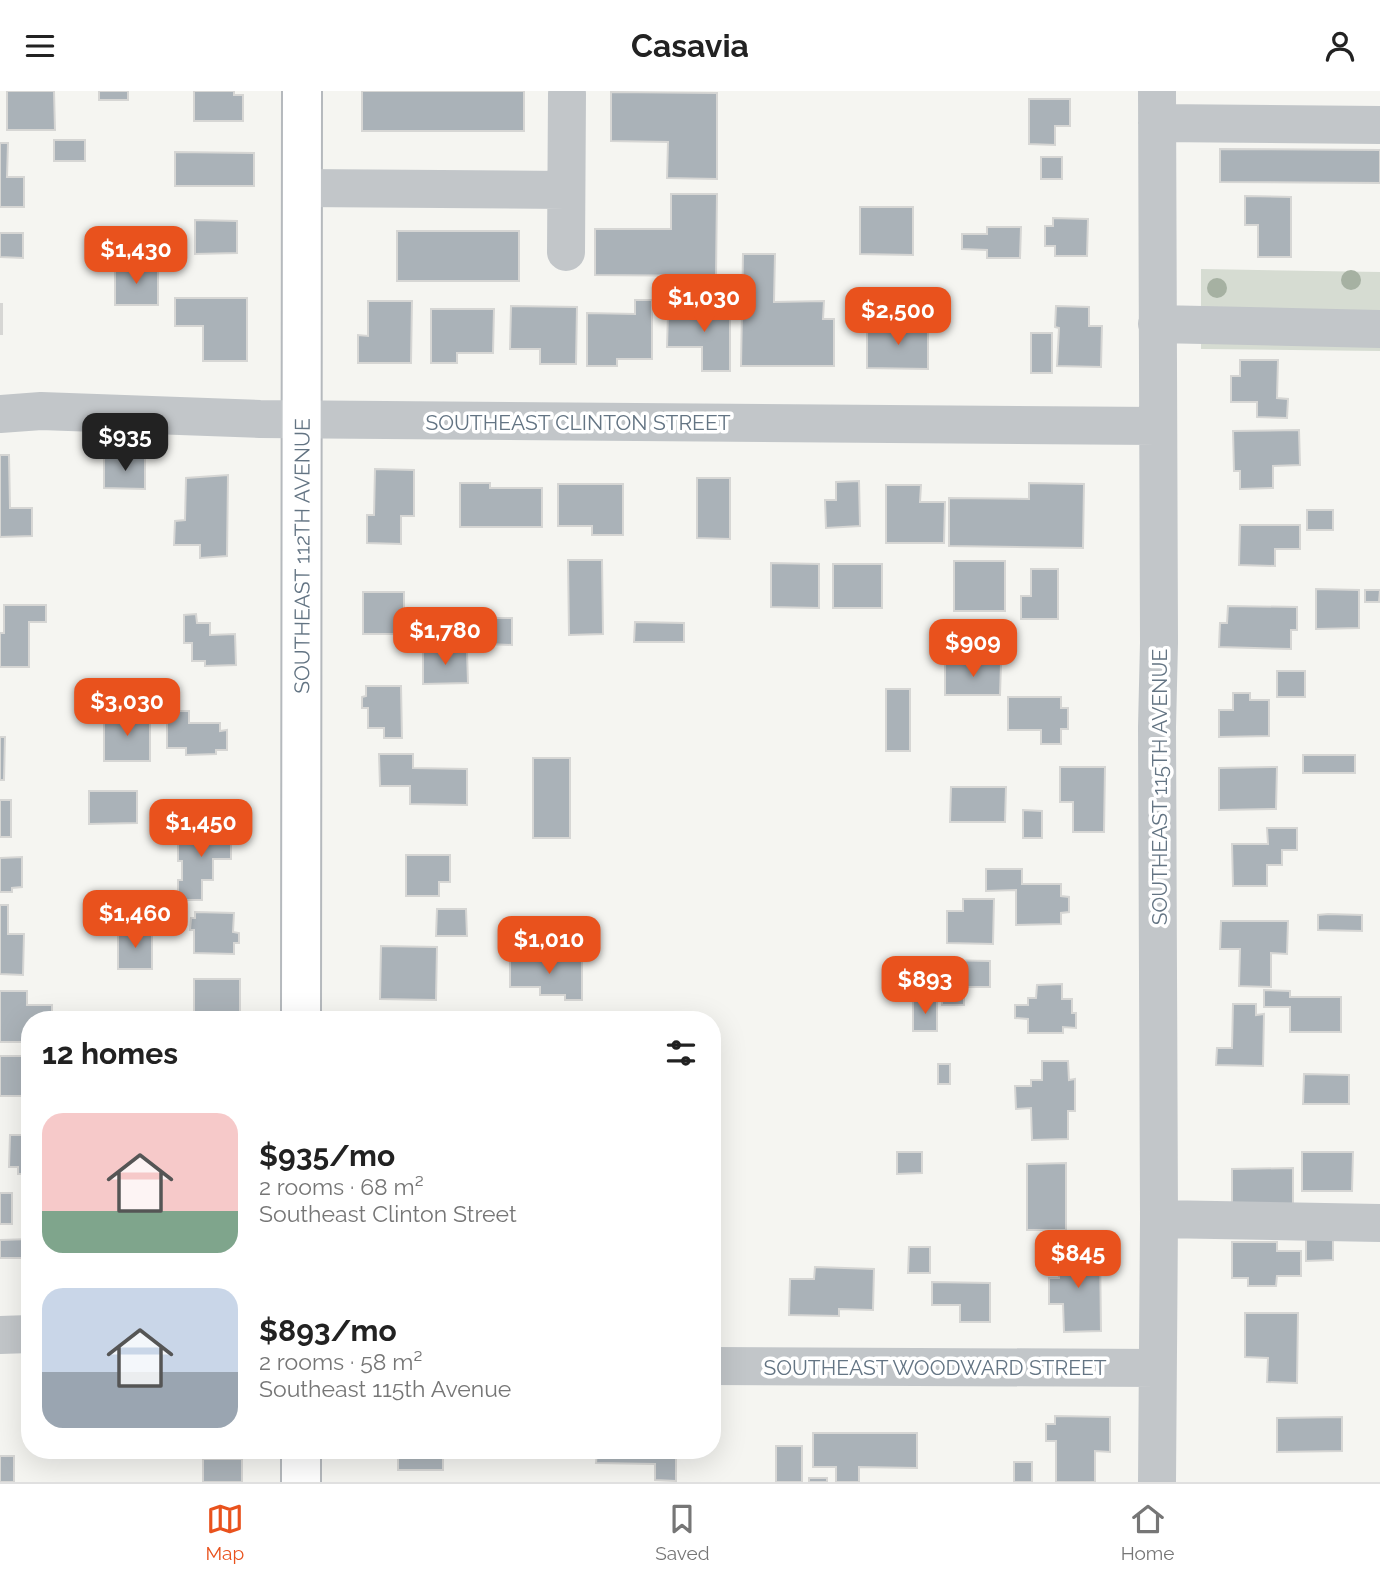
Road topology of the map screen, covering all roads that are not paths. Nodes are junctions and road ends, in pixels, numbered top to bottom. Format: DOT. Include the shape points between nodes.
graph roads {
  1 [pos="302,91"];
  2 [pos="567,94"];
  3 [pos="1157,107"];
  4 [pos="1380,125"];
  5 [pos="302,188"];
  6 [pos="566,190"];
  7 [pos="566,252"];
  8 [pos="1157,324"];
  9 [pos="1380,329"];
  10 [pos="0,414"];
  11 [pos="302,419"];
  12 [pos="1157,426"];
  13 [pos="301,1011"];
  14 [pos="1159,1219"];
  15 [pos="1380,1223"];
  16 [pos="21,1334"];
  17 [pos="0,1335"];
  18 [pos="721,1366"];
  19 [pos="1157,1368"];
  20 [pos="301,1459"];
  21 [pos="301,1482"];
  22 [pos="1157,1482"];
  1 -- 5 [label="main road, SOUTHEAST 112TH AVENUE"];
  2 -- 6 [label="street"];
  3 -- 4 [label="street"];
  3 -- 8 [label="street, SOUTHEAST 115TH AVENUE"];
  5 -- 6 [label="street"];
  5 -- 11 [label="main road, SOUTHEAST 112TH AVENUE"];
  6 -- 7 [label="street"];
  8 -- 9 [label="street"];
  8 -- 12 [label="street, SOUTHEAST 115TH AVENUE"];
  10 -- 11 [label="street, SOUTHEAST CLINTON STREET" via="53,411"];
  11 -- 12 [label="street, SOUTHEAST CLINTON STREET"];
  11 -- 13 [label="main road, SOUTHEAST 112TH AVENUE"];
  12 -- 14 [label="street, SOUTHEAST 115TH AVENUE"];
  14 -- 15 [label="street"];
  14 -- 19 [label="street, SOUTHEAST 115TH AVENUE"];
  16 -- 17 [label="street"];
  18 -- 19 [label="street, SOUTHEAST WOODWARD STREET"];
  19 -- 22 [label="street, SOUTHEAST 115TH AVENUE"];
  20 -- 21 [label="main road"];
}
